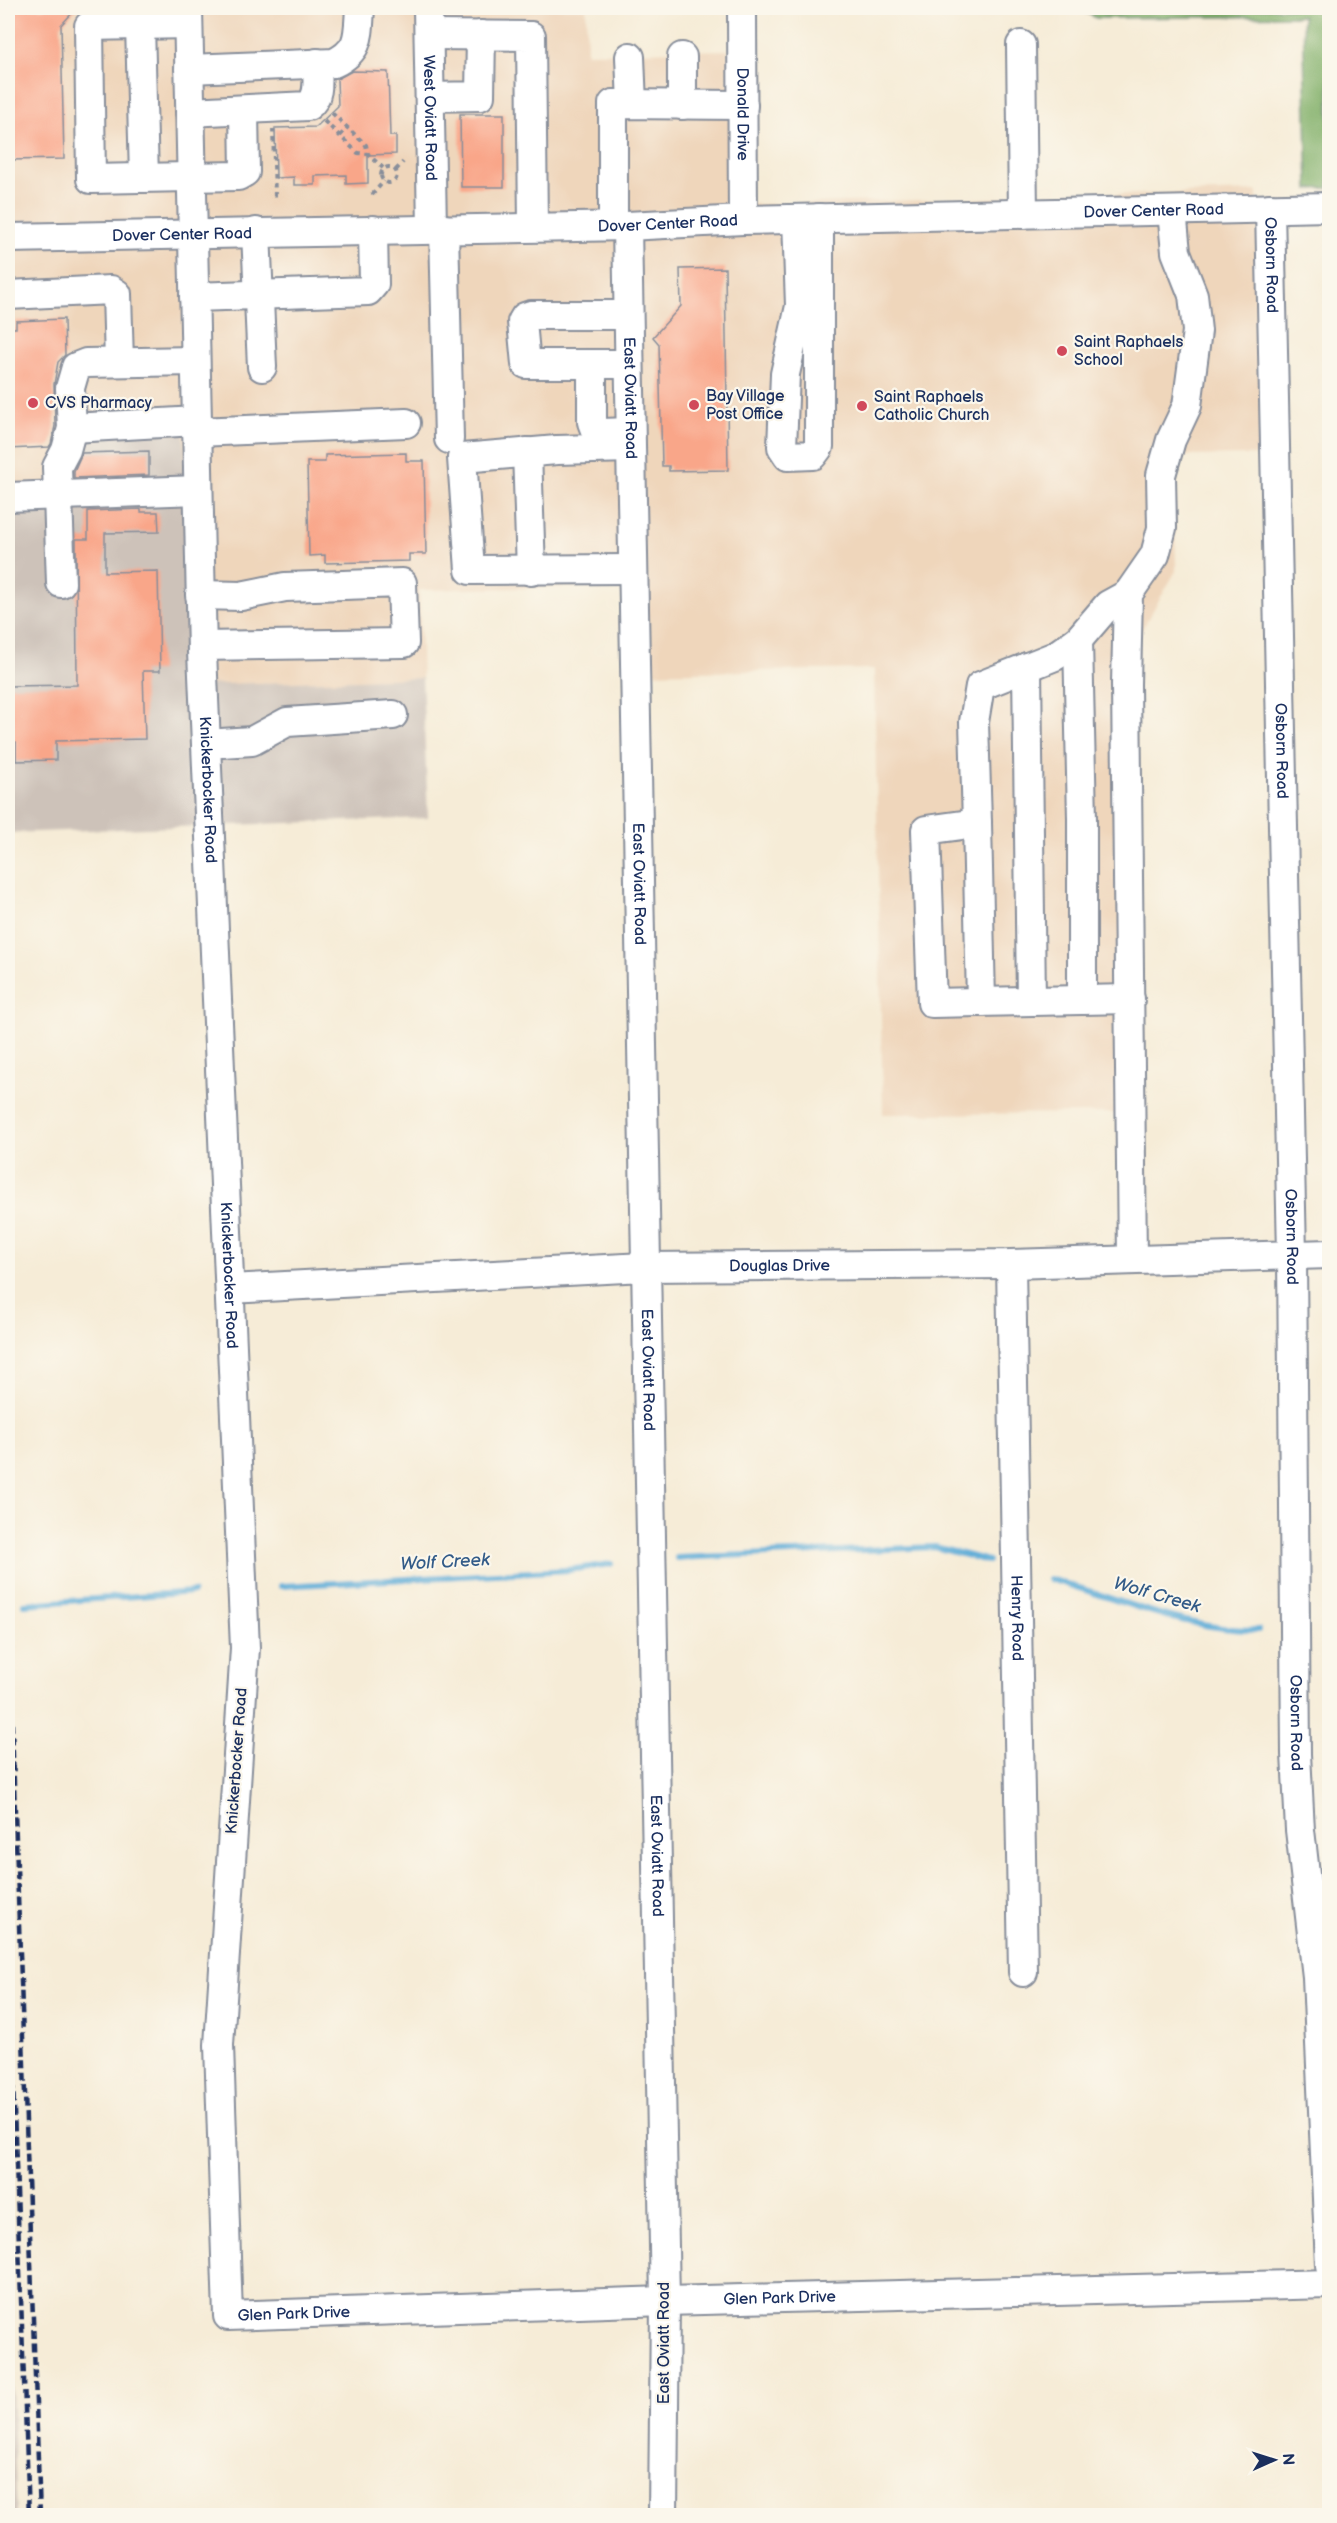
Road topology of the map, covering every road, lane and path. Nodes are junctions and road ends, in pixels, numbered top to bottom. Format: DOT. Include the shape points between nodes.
graph roads {
  1 [pos="360,8"];
  2 [pos="742,8"];
  3 [pos="188,16"];
  4 [pos="428,21"];
  5 [pos="140,25"];
  6 [pos="481,35"];
  7 [pos="1021,45"];
  8 [pos="630,57"];
  9 [pos="682,57"];
  10 [pos="317,63"];
  11 [pos="189,69"];
  12 [pos="430,97"];
  13 [pos="632,104"];
  14 [pos="682,105"];
  15 [pos="743,105"];
  16 [pos="328,109"];
  17 [pos="244,110"];
  18 [pos="190,112"];
  19 [pos="320,117"];
  20 [pos="348,127"];
  21 [pos="340,136"];
  22 [pos="368,154"];
  23 [pos="403,162"];
  24 [pos="383,168"];
  25 [pos="396,170"];
  26 [pos="191,177"];
  27 [pos="144,178"];
  28 [pos="384,182"];
  29 [pos="372,195"];
  30 [pos="1329,207"];
  31 [pos="1270,208"];
  32 [pos="1172,211"];
  33 [pos="1023,214"];
  34 [pos="808,219"];
  35 [pos="743,220"];
  36 [pos="620,226"];
  37 [pos="533,228"];
  38 [pos="438,229"];
  39 [pos="373,230"];
  40 [pos="256,232"];
  41 [pos="192,234"];
  42 [pos="8,238"];
  43 [pos="8,295"];
  44 [pos="260,295"];
  45 [pos="194,297"];
  46 [pos="628,315"];
  47 [pos="195,361"];
  48 [pos="119,362"];
  49 [pos="629,364"];
  50 [pos="592,365"];
  51 [pos="262,367"];
  52 [pos="406,423"];
  53 [pos="197,426"];
  54 [pos="72,428"];
  55 [pos="449,438"];
  56 [pos="630,440"];
  57 [pos="527,452"];
  58 [pos="198,490"];
  59 [pos="58,495"];
  60 [pos="8,497"];
  61 [pos="632,569"];
  62 [pos="531,571"];
  63 [pos="60,583"];
  64 [pos="1128,594"];
  65 [pos="201,595"];
  66 [pos="1078,640"];
  67 [pos="202,646"];
  68 [pos="1027,667"];
  69 [pos="393,715"];
  70 [pos="206,744"];
  71 [pos="977,823"];
  72 [pos="1130,999"];
  73 [pos="1082,1000"];
  74 [pos="1031,1001"];
  75 [pos="981,1002"];
  76 [pos="1329,1254"];
  77 [pos="1292,1255"];
  78 [pos="1132,1260"];
  79 [pos="1011,1264"];
  80 [pos="644,1267"];
  81 [pos="230,1289"];
  82 [pos="1023,1972"];
  83 [pos="1329,2265"];
  84 [pos="1329,2284"];
  85 [pos="665,2301"];
  86 [pos="228,2316"];
  87 [pos="663,2516"];
  1 -- 10 [label="street" via="352,53 334,63"];
  2 -- 15 [label="street, Donald Drive"];
  3 -- 5 [label="street"];
  3 -- 11 [label="street, Knickerbocker Road"];
  4 -- 6 [label="street"];
  4 -- 12 [label="street, West Oviatt Road"];
  5 -- 27 [label="street"];
  5 -- 27 [label="street" via="89,26 91,179"];
  6 -- 12 [label="street" via="480,96"];
  6 -- 37 [label="street" via="531,36"];
  7 -- 33 [label="street"];
  8 -- 13 [label="street"];
  9 -- 14 [label="street"];
  10 -- 11 [label="street"];
  10 -- 17 [label="street" via="317,94 308,106"];
  11 -- 18 [label="street, Knickerbocker Road"];
  12 -- 38 [label="street, West Oviatt Road"];
  13 -- 14 [label="street"];
  13 -- 36 [label="street, East Oviatt Road" via="613,104"];
  14 -- 15 [label="street"];
  15 -- 35 [label="street, Donald Drive"];
  16 -- 20 [label="path"];
  17 -- 18 [label="street"];
  17 -- 26 [label="street" via="245,172 238,176"];
  18 -- 26 [label="street, Knickerbocker Road"];
  19 -- 21 [label="path"];
  20 -- 21 [label="path"];
  20 -- 22 [label="path" via="366,145"];
  21 -- 22 [label="path" via="358,153"];
  22 -- 24 [label="path"];
  23 -- 25 [label="path"];
  24 -- 25 [label="path"];
  24 -- 28 [label="path" via="380,174"];
  25 -- 28 [label="path" via="394,181"];
  26 -- 27 [label="street"];
  26 -- 41 [label="street, Knickerbocker Road"];
  28 -- 29 [label="path"];
  30 -- 31 [label="street, Dover Center Road"];
  31 -- 32 [label="street, Dover Center Road"];
  31 -- 77 [label="street, Osborn Road"];
  32 -- 33 [label="street, Dover Center Road"];
  32 -- 64 [label="street" via="1176,252 1193,295 1197,331 1194,365 1187,406 1161,475 1162,528 1155,555"];
  33 -- 34 [label="street, Dover Center Road"];
  34 -- 34 [label="street" via="819,447 813,454 788,456 782,447 785,374 800,306"];
  34 -- 35 [label="street, Dover Center Road"];
  35 -- 36 [label="street, Dover Center Road"];
  36 -- 37 [label="street, Dover Center Road"];
  36 -- 46 [label="street, East Oviatt Road"];
  37 -- 38 [label="street, Dover Center Road"];
  38 -- 39 [label="street, Dover Center Road"];
  38 -- 55 [label="street, West Oviatt Road"];
  39 -- 40 [label="street, Dover Center Road"];
  39 -- 44 [label="street" via="374,284 368,291"];
  40 -- 41 [label="street, Dover Center Road"];
  40 -- 44 [label="street"];
  41 -- 42 [label="street, Dover Center Road"];
  41 -- 45 [label="street, Knickerbocker Road"];
  43 -- 48 [label="street" via="111,290 117,294"];
  44 -- 45 [label="street"];
  44 -- 51 [label="street"];
  45 -- 47 [label="street, Knickerbocker Road"];
  46 -- 49 [label="street, East Oviatt Road"];
  46 -- 50 [label="street" via="525,317 522,322 526,364"];
  47 -- 48 [label="street"];
  47 -- 53 [label="street, Knickerbocker Road"];
  48 -- 54 [label="street" via="76,367 70,388"];
  49 -- 50 [label="street"];
  49 -- 56 [label="street, East Oviatt Road"];
  50 -- 56 [label="street" via="595,430"];
  52 -- 53 [label="street"];
  53 -- 54 [label="street"];
  53 -- 58 [label="street, Knickerbocker Road"];
  54 -- 59 [label="street" via="57,467"];
  56 -- 57 [label="street"];
  56 -- 61 [label="street, East Oviatt Road"];
  57 -- 62 [label="street"];
  57 -- 62 [label="street" via="462,458 470,570"];
  58 -- 59 [label="street"];
  58 -- 65 [label="street, Knickerbocker Road"];
  59 -- 60 [label="street"];
  59 -- 63 [label="street"];
  61 -- 62 [label="street"];
  61 -- 80 [label="street, East Oviatt Road"];
  64 -- 66 [label="street" via="1108,605"];
  64 -- 72 [label="street"];
  65 -- 67 [label="street, Knickerbocker Road"];
  65 -- 67 [label="street" via="241,596 285,587 402,583 404,643"];
  66 -- 68 [label="street" via="1055,656"];
  66 -- 73 [label="street"];
  67 -- 70 [label="street, Knickerbocker Road"];
  68 -- 71 [label="street" via="980,686 974,722"];
  68 -- 74 [label="street"];
  69 -- 70 [label="street" via="288,722 252,741"];
  70 -- 81 [label="street, Knickerbocker Road"];
  71 -- 75 [label="street"];
  71 -- 75 [label="street" via="926,830 932,1003"];
  72 -- 73 [label="street"];
  72 -- 78 [label="street"];
  73 -- 74 [label="street"];
  74 -- 75 [label="street"];
  76 -- 77 [label="street, Douglas Drive"];
  77 -- 78 [label="street, Douglas Drive"];
  77 -- 83 [label="street, Osborn Road" via="1296,1754 1300,1830 1317,1977"];
  78 -- 79 [label="street, Douglas Drive"];
  79 -- 80 [label="street, Douglas Drive"];
  79 -- 82 [label="street, Henry Road"];
  80 -- 81 [label="street, Douglas Drive"];
  80 -- 85 [label="street, East Oviatt Road"];
  81 -- 86 [label="street, Knickerbocker Road" via="245,1648 219,2045"];
  84 -- 85 [label="street, Glen Park Drive"];
  85 -- 86 [label="street, Glen Park Drive"];
  85 -- 87 [label="street, East Oviatt Road"];
}
